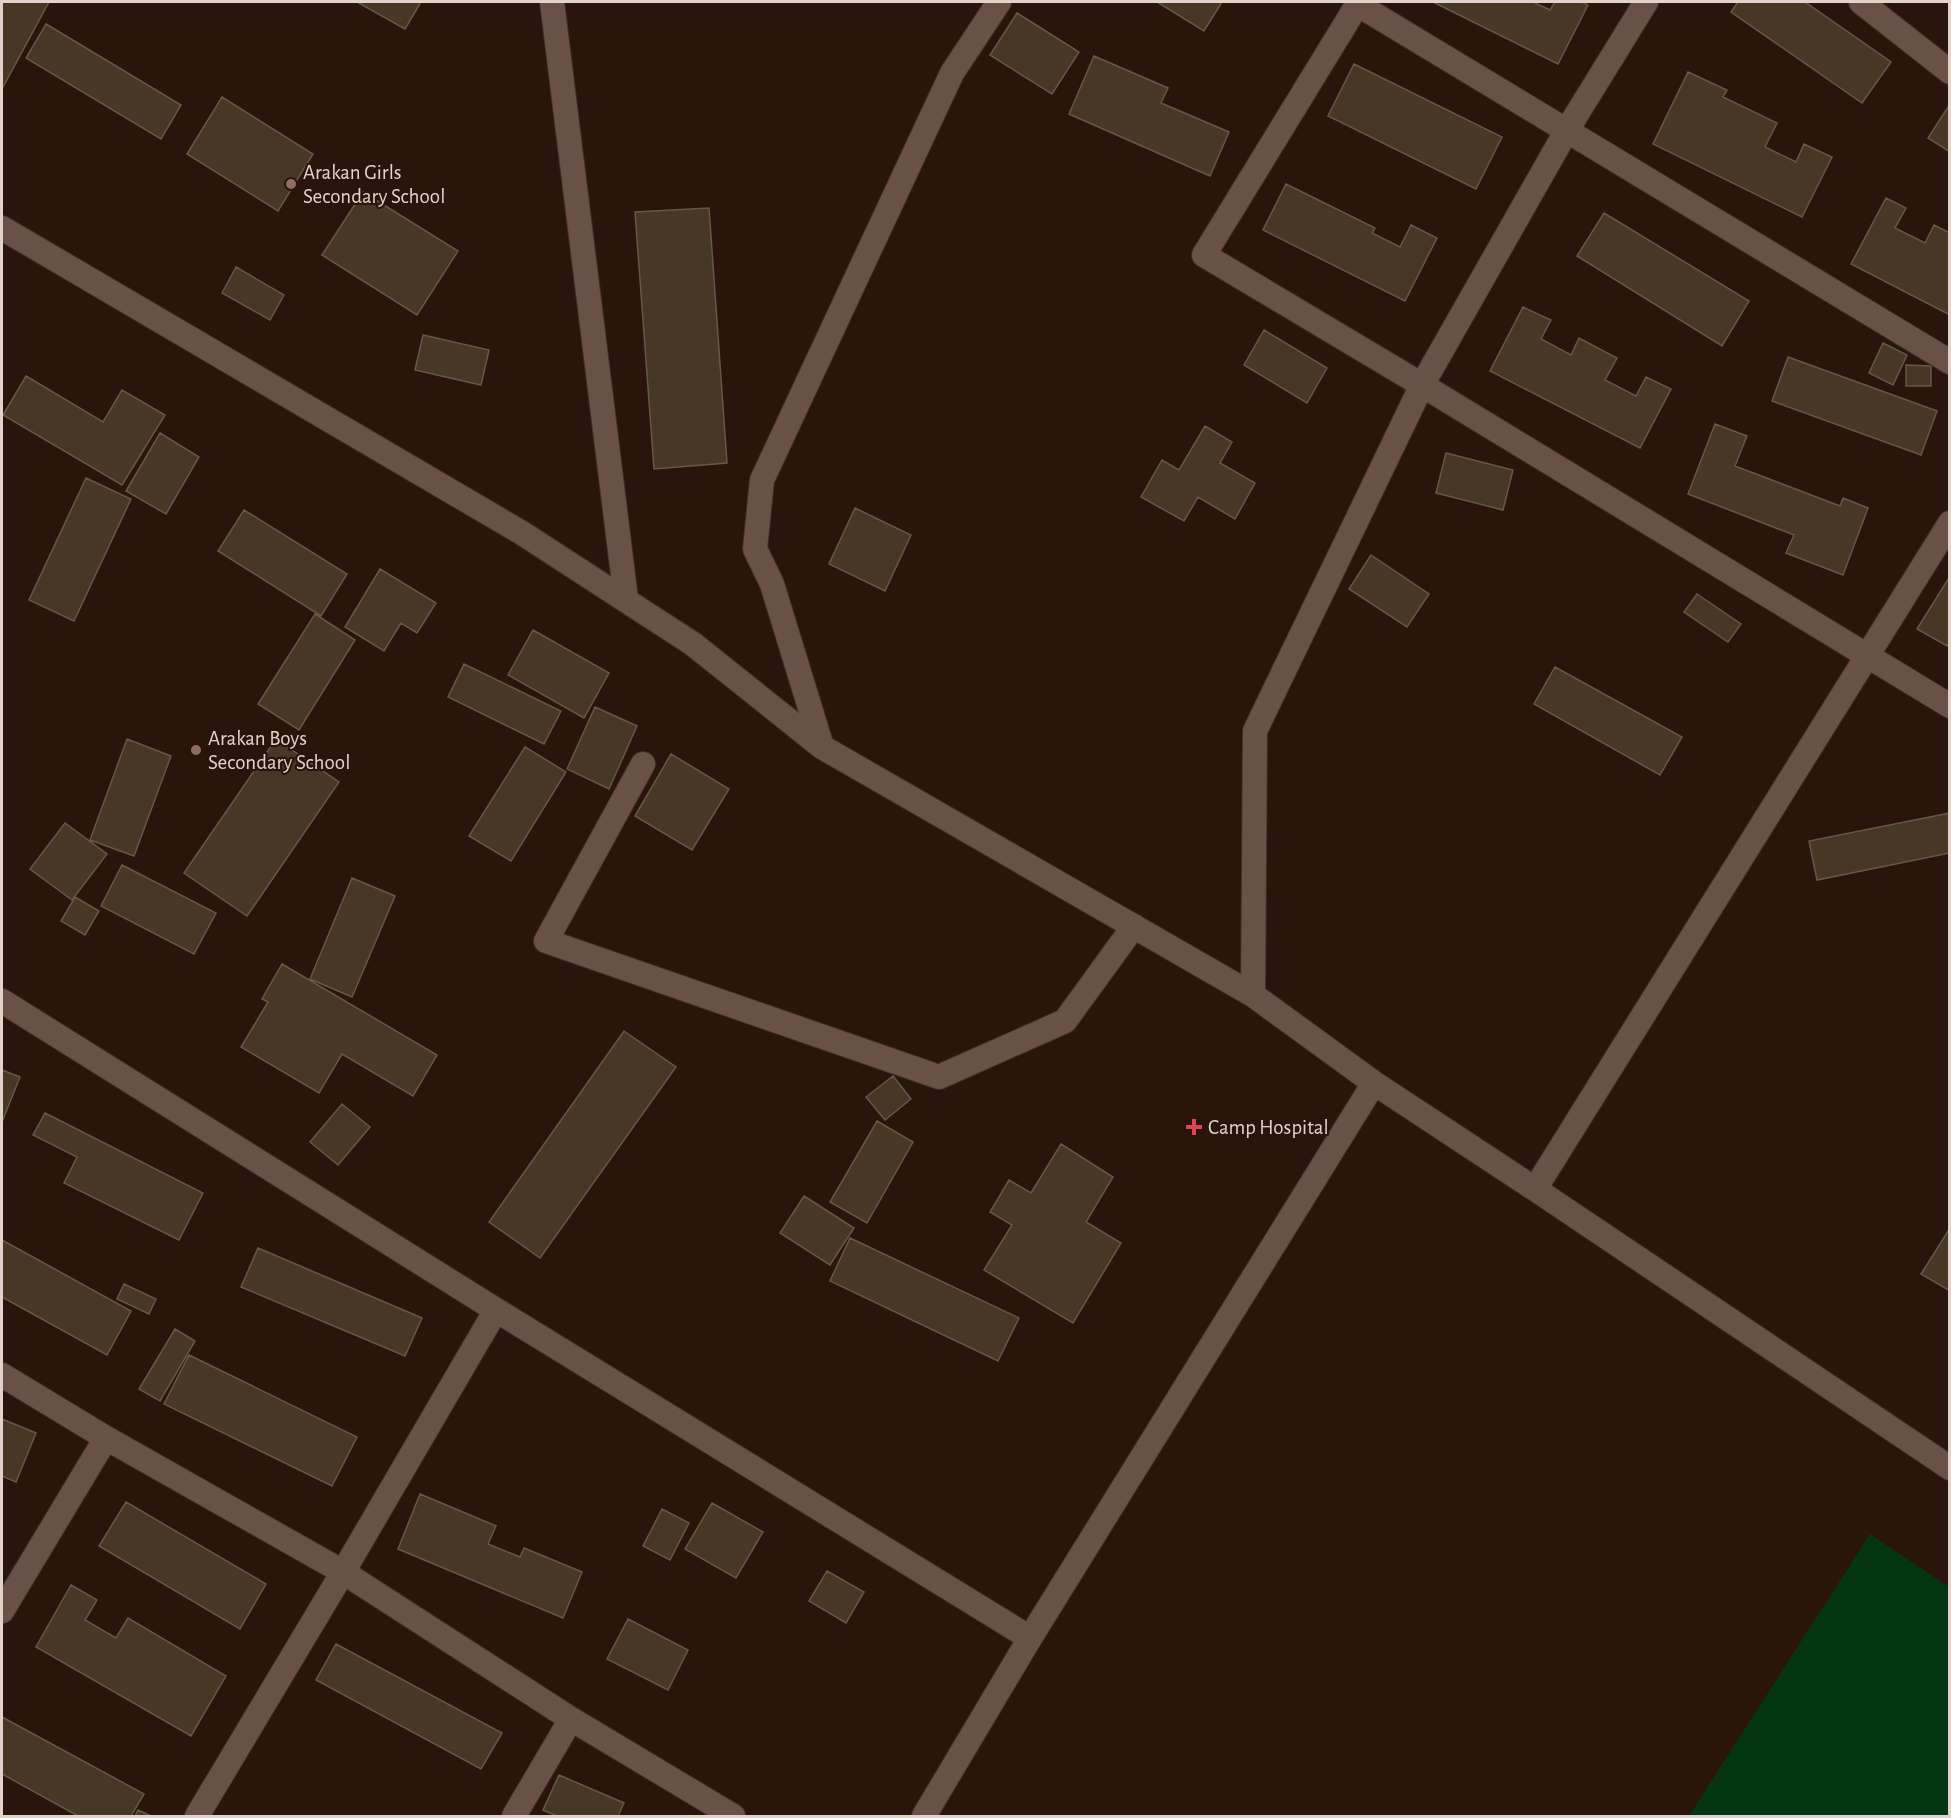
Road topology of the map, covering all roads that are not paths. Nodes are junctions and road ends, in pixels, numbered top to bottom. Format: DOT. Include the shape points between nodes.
graph roads {
  1 [pos="552,2"];
  2 [pos="999,2"];
  3 [pos="1646,2"];
  4 [pos="1861,2"];
  5 [pos="1358,3"];
  6 [pos="1950,72"];
  7 [pos="1567,130"];
  8 [pos="2,228"];
  9 [pos="1950,362"];
  10 [pos="1422,385"];
  11 [pos="1950,523"];
  12 [pos="626,599"];
  13 [pos="1866,655"];
  14 [pos="1950,706"];
  15 [pos="822,747"];
  16 [pos="643,764"];
  17 [pos="1134,926"];
  18 [pos="1253,995"];
  19 [pos="2,1001"];
  20 [pos="1374,1083"];
  21 [pos="1535,1189"];
  22 [pos="496,1310"];
  23 [pos="2,1375"];
  24 [pos="106,1438"];
  25 [pos="1950,1468"];
  26 [pos="343,1572"];
  27 [pos="2,1611"];
  28 [pos="1030,1638"];
  29 [pos="571,1719"];
  30 [pos="197,1816"];
  31 [pos="514,1816"];
  32 [pos="734,1816"];
  33 [pos="924,1816"];
  1 -- 12 [label="lane"];
  2 -- 15 [label="lane" via="952,73 762,480 756,549 772,584"];
  3 -- 7 [label="lane"];
  4 -- 6 [label="lane"];
  5 -- 7 [label="lane"];
  5 -- 10 [label="lane" via="1204,255"];
  7 -- 9 [label="lane"];
  7 -- 10 [label="lane"];
  8 -- 12 [label="lane" via="522,533"];
  10 -- 13 [label="lane"];
  10 -- 18 [label="lane" via="1255,730"];
  11 -- 13 [label="lane"];
  12 -- 15 [label="lane" via="693,644"];
  13 -- 14 [label="lane"];
  13 -- 21 [label="lane"];
  15 -- 17 [label="lane"];
  16 -- 17 [label="lane" via="546,941 939,1077 1065,1022"];
  17 -- 18 [label="lane"];
  18 -- 20 [label="lane"];
  19 -- 22 [label="lane"];
  20 -- 21 [label="lane"];
  20 -- 28 [label="lane"];
  21 -- 25 [label="lane"];
  22 -- 26 [label="lane"];
  22 -- 28 [label="lane"];
  23 -- 24 [label="lane"];
  24 -- 26 [label="lane"];
  24 -- 27 [label="lane"];
  26 -- 29 [label="lane"];
  26 -- 30 [label="lane"];
  28 -- 33 [label="lane"];
  29 -- 31 [label="lane"];
  29 -- 32 [label="lane"];
}
